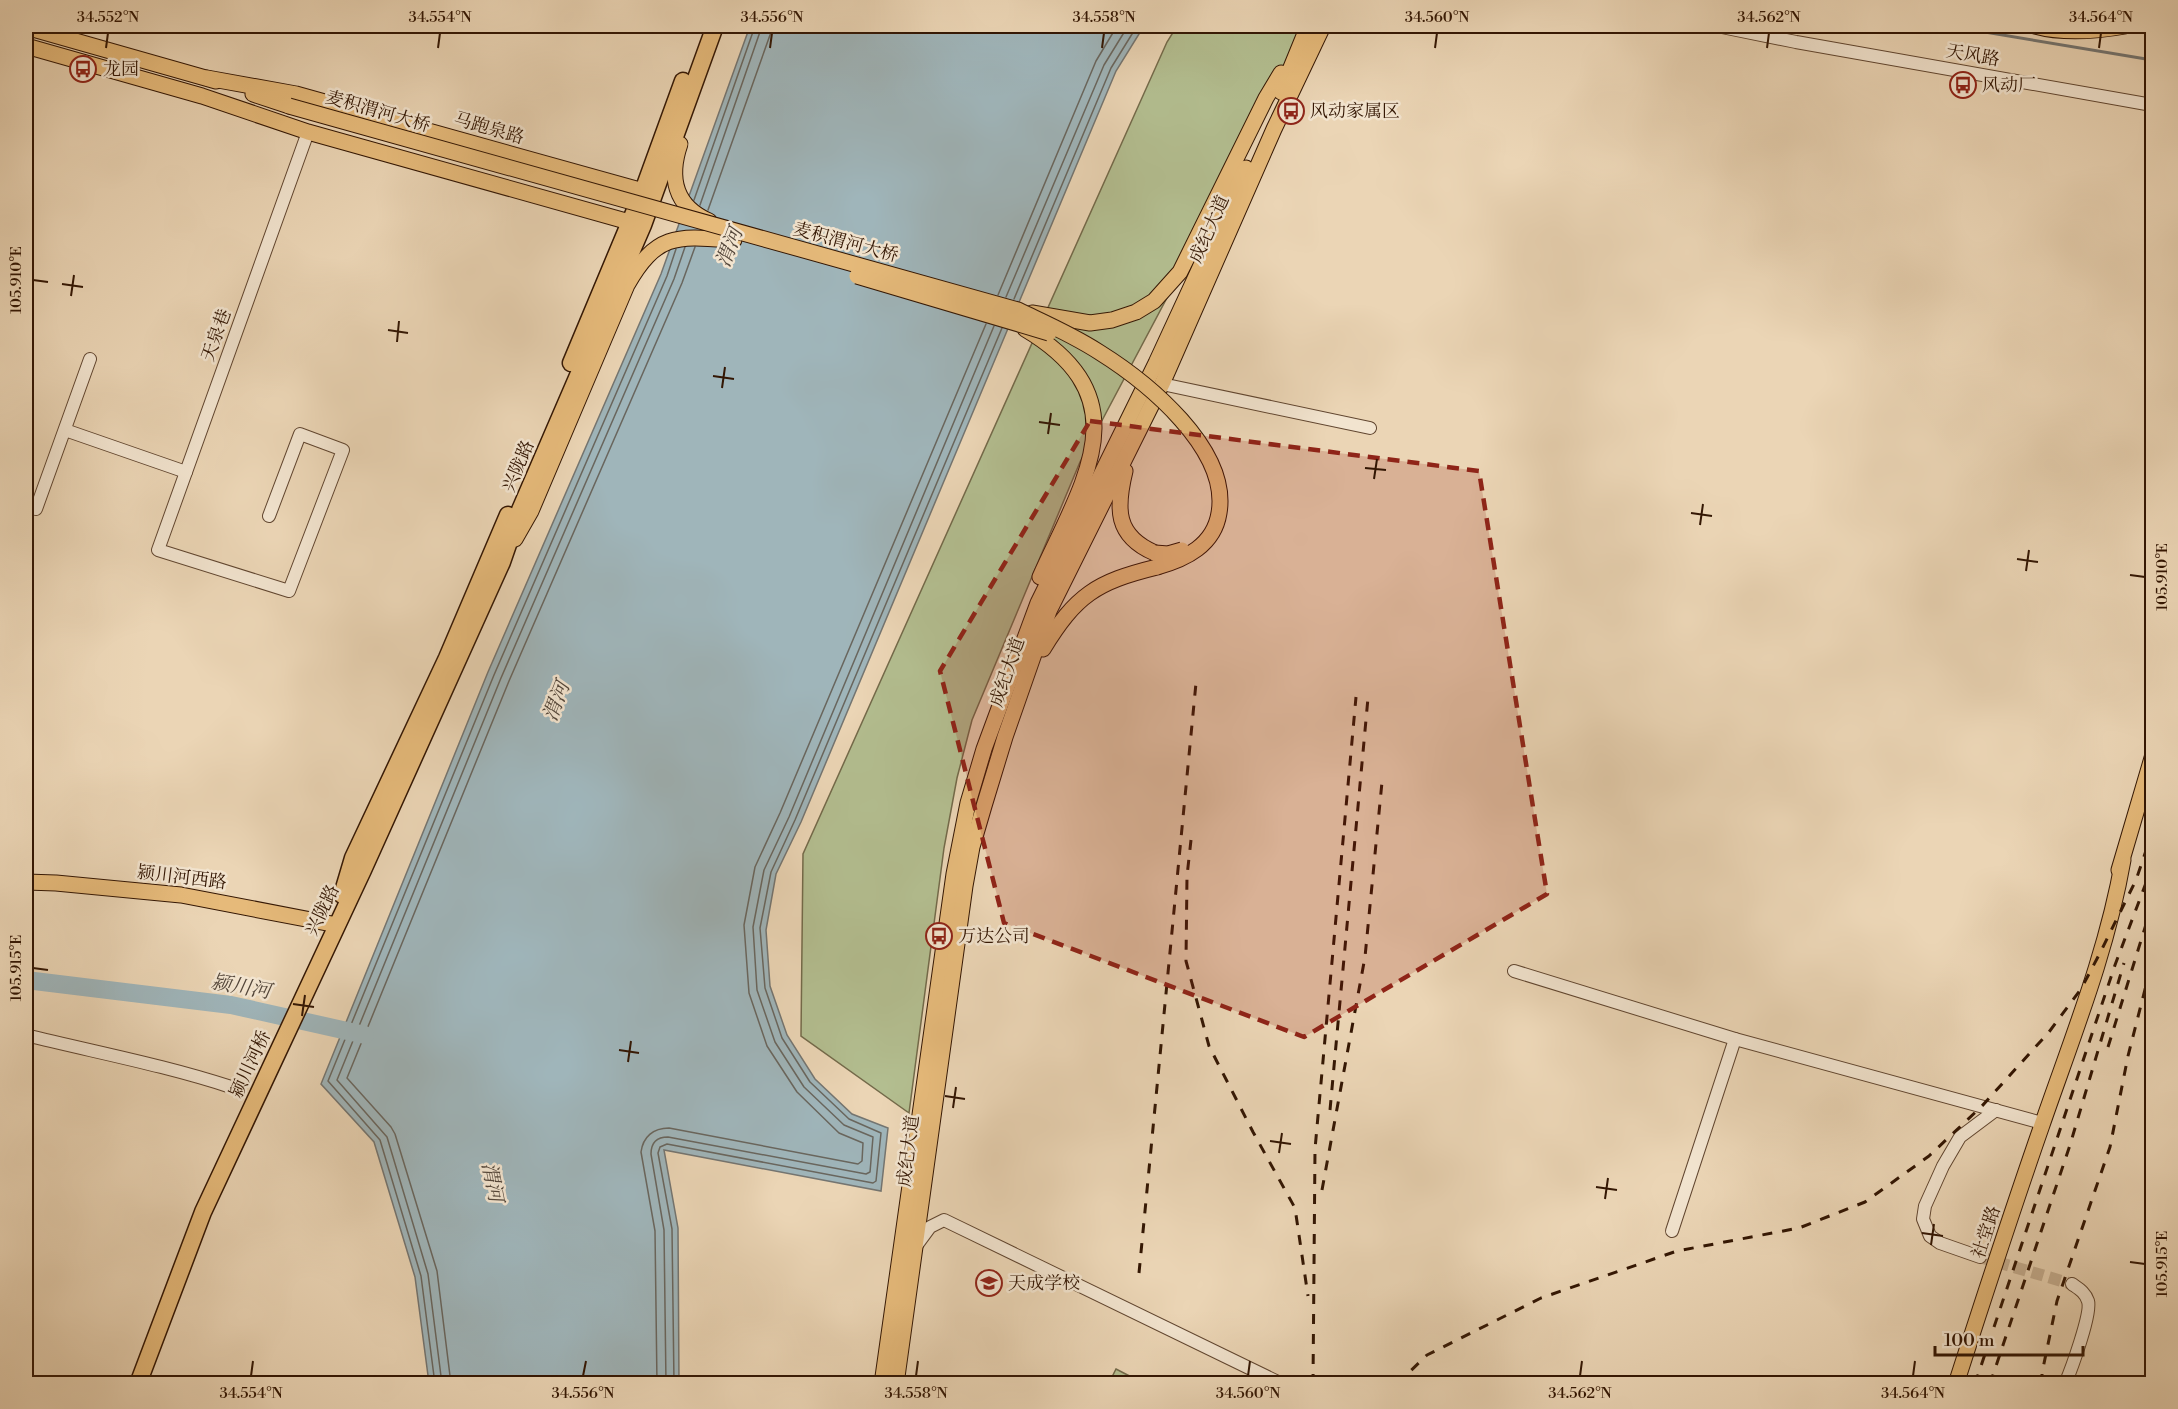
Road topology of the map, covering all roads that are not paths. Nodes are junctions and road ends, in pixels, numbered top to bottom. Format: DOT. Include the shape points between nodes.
graph roads {
  1 [pos="704,26"];
  2 [pos="1323,26"];
  3 [pos="1717,26"];
  4 [pos="2035,26"];
  5 [pos="2126,26"];
  6 [pos="26,27"];
  7 [pos="720,28"];
  8 [pos="1304,33"];
  9 [pos="26,46"];
  10 [pos="207,78"];
  11 [pos="202,96"];
  12 [pos="2152,105"];
  13 [pos="287,110"];
  14 [pos="308,132"];
  15 [pos="649,193"];
  16 [pos="636,224"];
  17 [pos="734,235"];
  18 [pos="1015,315"];
  19 [pos="90,359"];
  20 [pos="1162,384"];
  21 [pos="1370,428"];
  22 [pos="65,430"];
  23 [pos="1133,441"];
  24 [pos="186,472"];
  25 [pos="36,509"];
  26 [pos="269,516"];
  27 [pos="1156,560"];
  28 [pos="502,562"];
  29 [pos="1025,678"];
  30 [pos="984,749"];
  31 [pos="2152,758"];
  32 [pos="26,882"];
  33 [pos="26,891"];
  34 [pos="331,927"];
  35 [pos="323,952"];
  36 [pos="1514,971"];
  37 [pos="26,1035"];
  38 [pos="1735,1039"];
  39 [pos="231,1087"];
  40 [pos="1996,1110"];
  41 [pos="2042,1123"];
  42 [pos="1672,1231"];
  43 [pos="916,1246"];
  44 [pos="1980,1257"];
  45 [pos="2072,1284"];
  46 [pos="138,1383"];
  47 [pos="882,1383"];
  48 [pos="896,1383"];
  49 [pos="1282,1383"];
  50 [pos="1956,1383"];
  51 [pos="2065,1383"];
  1 -- 15 [label="highway, 兴陇路"];
  2 -- 20 [label="main road, 成纪大道"];
  3 -- 12 [label="street, 天风路"];
  4 -- 5 [label="main road" via="2093,30"];
  6 -- 10 [label="main road, 马跑泉路"];
  7 -- 15 [label="highway, 兴陇路"];
  7 -- 17 [label="main road, bridge" via="675,157 673,174 682,199 692,210"];
  8 -- 18 [label="main road, bridge" via="1266,98 1180,272 1154,301 1136,312 1090,323"];
  8 -- 30 [label="main road, 成纪大道" via="1285,85 1156,363 1038,603"];
  9 -- 11 [label="main road"];
  10 -- 13 [label="main road, 马跑泉路"];
  10 -- 15 [label="main road, 马跑泉路" via="296,94"];
  11 -- 13 [label="main road"];
  11 -- 14 [label="main road"];
  13 -- 17 [label="main road, 麦积渭河大桥"];
  14 -- 16 [label="main road"];
  14 -- 24 [label="street, 天泉巷"];
  15 -- 16 [label="highway, 兴陇路"];
  16 -- 28 [label="highway, 兴陇路"];
  16 -- 34 [label="highway, 兴陇路" via="447,658 353,858"];
  17 -- 18 [label="main road, 麦积渭河大桥, bridge"];
  17 -- 28 [label="main road" via="677,239 661,244 638,265 531,511"];
  18 -- 27 [label="main road, 麦积渭河大桥, bridge" via="1070,334 1131,373 1179,418 1210,462 1220,492 1218,521 1212,532 1204,544 1173,563"];
  18 -- 30 [label="main road, bridge" via="1068,360 1088,392 1095,431 1088,471 1025,609 994,693"];
  19 -- 22 [label="street"];
  20 -- 21 [label="street"];
  20 -- 23 [label="main road, 成纪大道"];
  22 -- 24 [label="street"];
  22 -- 25 [label="street"];
  23 -- 27 [label="main road" via="1119,509 1131,539"];
  23 -- 29 [label="main road, 成纪大道" via="1049,611"];
  24 -- 26 [label="street, 天泉巷" via="158,550 289,591 342,450 300,434"];
  27 -- 29 [label="main road, 麦积渭河大桥" via="1082,598 1060,620"];
  28 -- 35 [label="highway, 兴陇路"];
  29 -- 43 [label="main road, 成纪大道" via="972,847"];
  30 -- 47 [label="main road, 成纪大道" via="954,874"];
  31 -- 41 [label="main road, 社堂路" via="2122,860 2110,922"];
  32 -- 34 [label="main road, 颍川河西路" via="182,895"];
  33 -- 34 [label="main road, 颍川河西路" via="178,902"];
  34 -- 35 [label="highway, 兴陇路"];
  35 -- 46 [label="highway, 颍川河桥" via="203,1212"];
  36 -- 38 [label="street"];
  37 -- 39 [label="street" via="186,1072"];
  38 -- 40 [label="street"];
  38 -- 42 [label="street"];
  40 -- 41 [label="street"];
  40 -- 44 [label="street" via="1960,1137 1938,1177 1923,1219 1930,1236 1940,1243"];
  41 -- 50 [label="main road, 社堂路"];
  43 -- 48 [label="main road, 成纪大道"];
  43 -- 49 [label="street" via="930,1227 944,1220"];
  45 -- 51 [label="street" via="2083,1291 2089,1303"];
}
